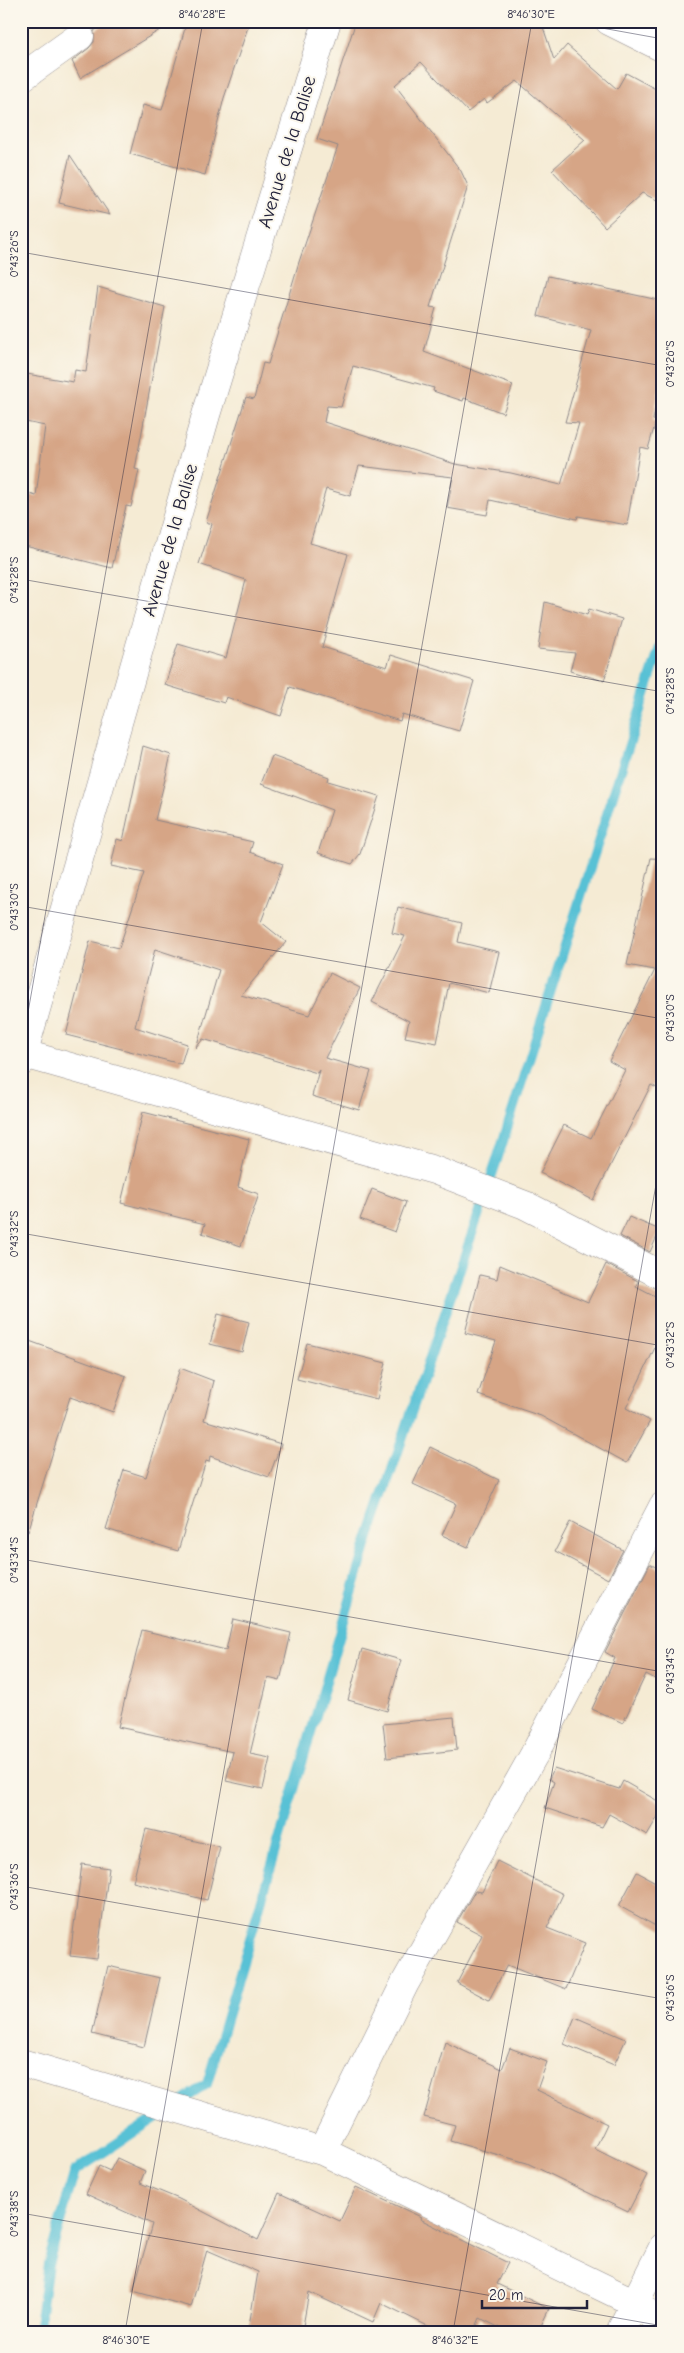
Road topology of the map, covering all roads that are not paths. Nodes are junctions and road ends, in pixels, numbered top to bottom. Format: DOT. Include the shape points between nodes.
graph roads {
  1 [pos="327,21"];
  2 [pos="609,21"];
  3 [pos="80,36"];
  4 [pos="663,48"];
  5 [pos="21,78"];
  6 [pos="22,1056"];
  7 [pos="663,1276"];
  8 [pos="663,1506"];
  9 [pos="21,2063"];
  10 [pos="322,2151"];
  11 [pos="663,2247"];
  12 [pos="634,2303"];
  13 [pos="663,2323"];
  14 [pos="620,2332"];
  1 -- 6 [label="street, Avenue de la Balise" via="206,414"];
  2 -- 4 [label="street"];
  3 -- 5 [label="street"];
  6 -- 7 [label="street" via="434,1170 525,1205"];
  8 -- 10 [label="street" via="535,1753 404,1983"];
  9 -- 10 [label="street"];
  10 -- 12 [label="street"];
  11 -- 12 [label="street"];
  12 -- 13 [label="street"];
  12 -- 14 [label="street"];
}
